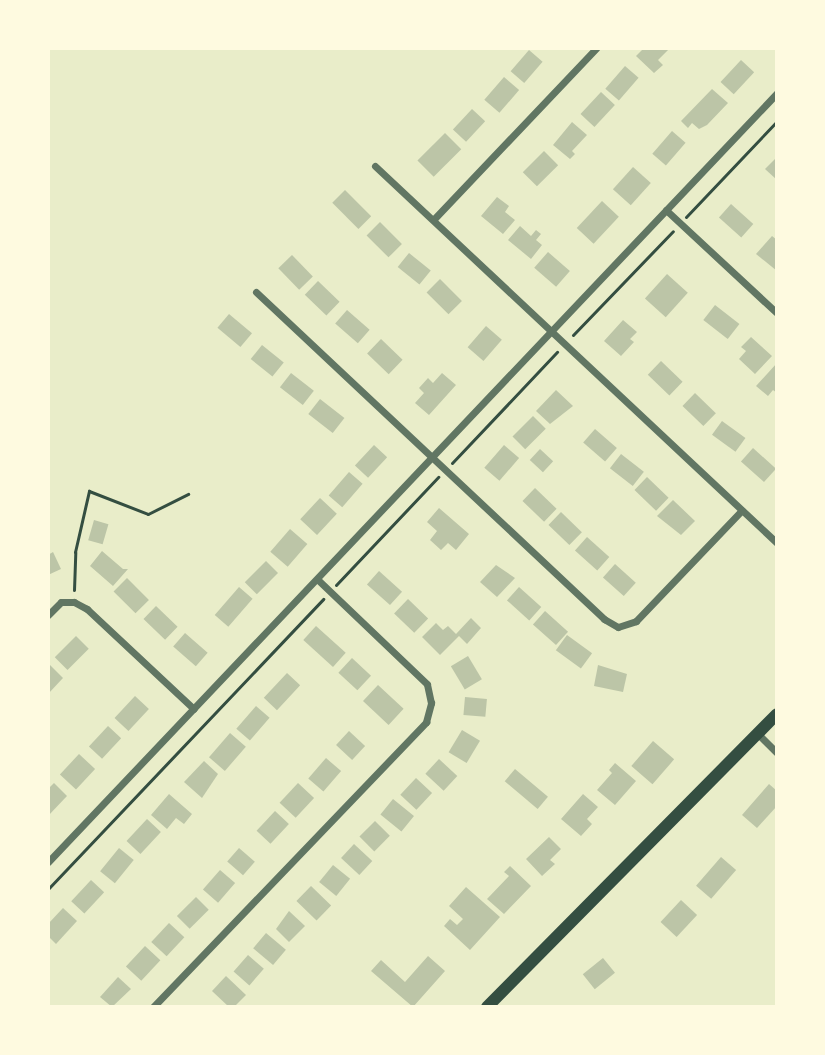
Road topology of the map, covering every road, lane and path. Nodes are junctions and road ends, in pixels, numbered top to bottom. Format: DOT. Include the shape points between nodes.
graph roads {
  1 [pos="596,48"];
  2 [pos="776,95"];
  3 [pos="777,121"];
  4 [pos="375,166"];
  5 [pos="666,210"];
  6 [pos="690,213"];
  7 [pos="434,219"];
  8 [pos="670,234"];
  9 [pos="256,292"];
  10 [pos="777,313"];
  11 [pos="552,332"];
  12 [pos="576,332"];
  13 [pos="557,352"];
  14 [pos="434,458"];
  15 [pos="454,461"];
  16 [pos="437,479"];
  17 [pos="188,494"];
  18 [pos="742,510"];
  19 [pos="777,543"];
  20 [pos="318,580"];
  21 [pos="339,582"];
  22 [pos="321,601"];
  23 [pos="74,602"];
  24 [pos="48,615"];
  25 [pos="194,709"];
  26 [pos="777,714"];
  27 [pos="758,734"];
  28 [pos="777,753"];
  29 [pos="48,862"];
  30 [pos="48,889"];
  31 [pos="153,1007"];
  32 [pos="487,1007"];
  1 -- 7 [label="street"];
  2 -- 5 [label="street"];
  3 -- 6 [label="path"];
  4 -- 7 [label="street"];
  5 -- 10 [label="street"];
  5 -- 11 [label="street"];
  7 -- 11 [label="street"];
  8 -- 12 [label="path"];
  9 -- 14 [label="street"];
  11 -- 14 [label="street"];
  11 -- 18 [label="street"];
  13 -- 15 [label="path"];
  14 -- 18 [label="street" via="618,627 636,621"];
  14 -- 20 [label="street"];
  16 -- 21 [label="path"];
  17 -- 23 [label="path" via="148,514 89,491 75,552"];
  18 -- 19 [label="street"];
  20 -- 25 [label="street"];
  20 -- 31 [label="street" via="427,684 431,703 426,722"];
  22 -- 30 [label="path"];
  23 -- 24 [label="street" via="61,602"];
  23 -- 25 [label="street"];
  25 -- 29 [label="street"];
  26 -- 27 [label="main road"];
  27 -- 28 [label="street"];
  27 -- 32 [label="main road"];
}
